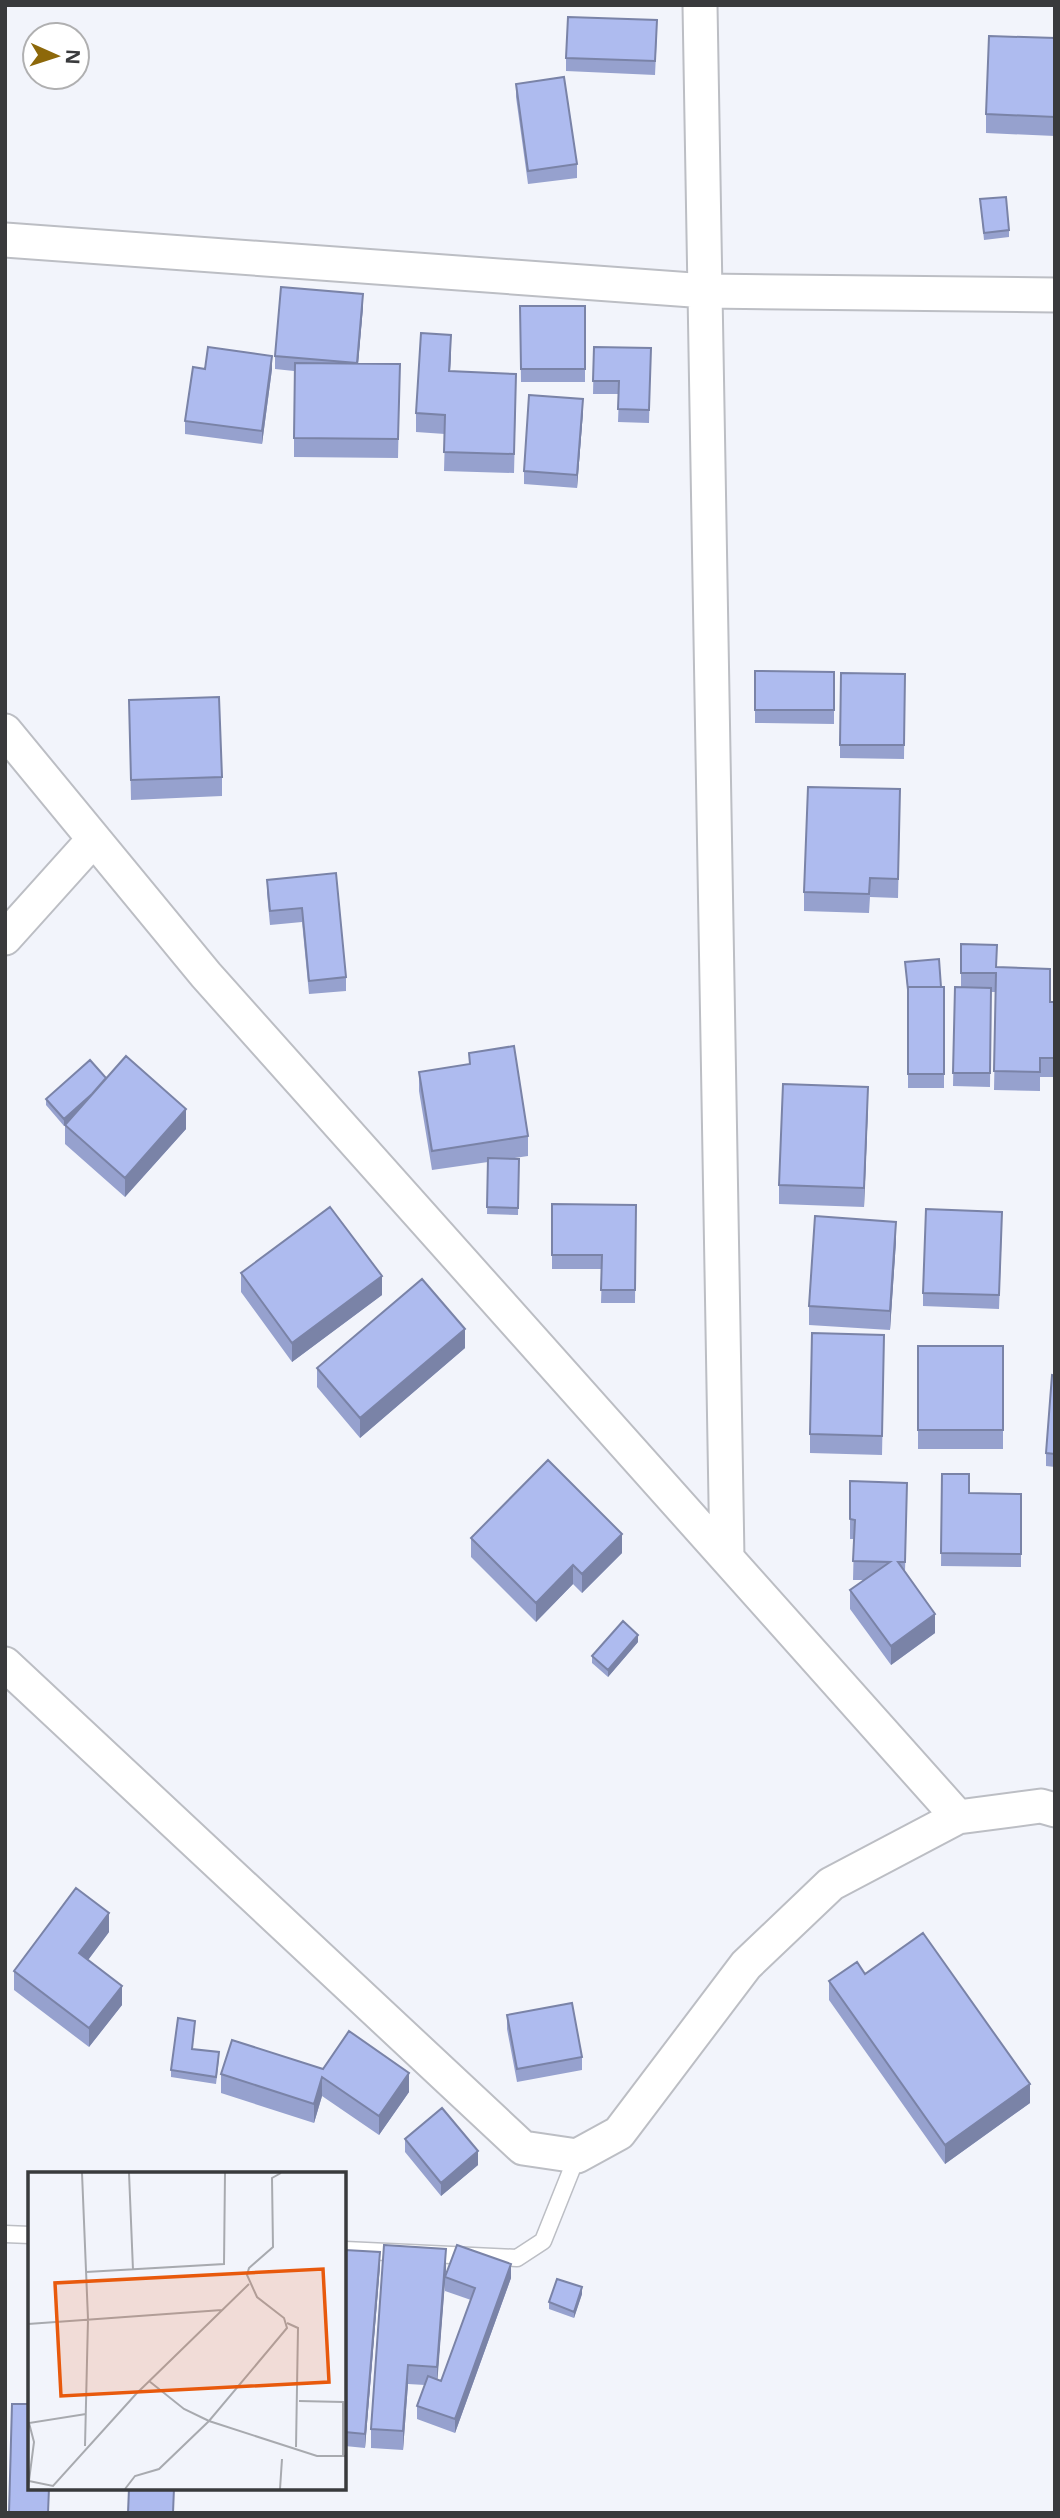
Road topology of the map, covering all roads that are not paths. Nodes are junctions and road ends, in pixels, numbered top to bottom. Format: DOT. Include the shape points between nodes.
graph roads {
  1 [pos="700,5"];
  2 [pos="5,240"];
  3 [pos="706,291"];
  4 [pos="1055,295"];
  5 [pos="5,731"];
  6 [pos="94,839"];
  7 [pos="5,938"];
  8 [pos="727,1558"];
  9 [pos="5,1664"];
  10 [pos="1055,1810"];
  11 [pos="958,1817"];
  12 [pos="577,2156"];
  13 [pos="5,2234"];
  14 [pos="28,2235"];
  15 [pos="346,2250"];
  1 -- 3 [label="street"];
  2 -- 3 [label="street"];
  3 -- 4 [label="street"];
  3 -- 8 [label="street"];
  5 -- 6 [label="street"];
  6 -- 7 [label="street"];
  6 -- 8 [label="street" via="206,975"];
  8 -- 11 [label="street"];
  9 -- 12 [label="street" via="523,2148"];
  10 -- 11 [label="street" via="1041,1806"];
  11 -- 12 [label="street" via="831,1884 746,1965 619,2133"];
  12 -- 15 [label="lane" via="543,2241 517,2259"];
  13 -- 14 [label="lane"];
}
